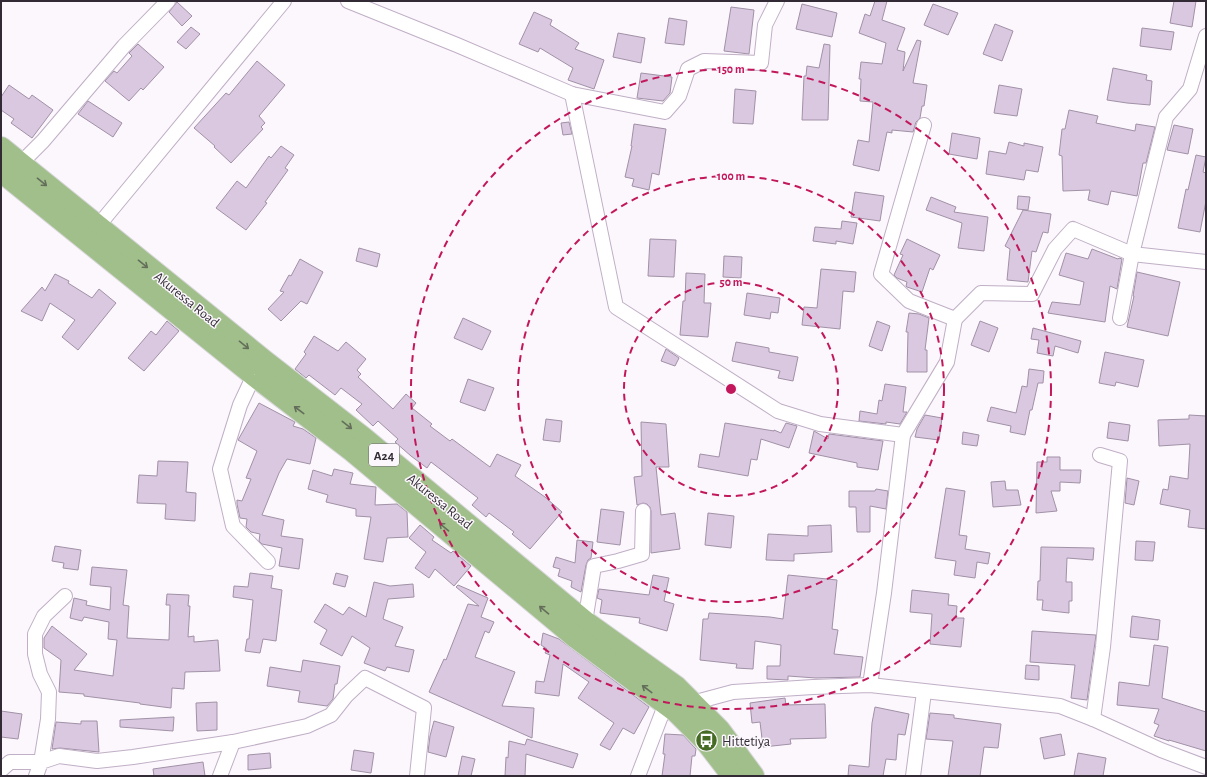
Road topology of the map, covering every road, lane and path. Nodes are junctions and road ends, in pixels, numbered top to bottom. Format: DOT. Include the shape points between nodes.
graph roads {
  1 [pos="168,1"];
  2 [pos="284,1"];
  3 [pos="348,1"];
  4 [pos="778,1"];
  5 [pos="1206,36"];
  6 [pos="572,94"];
  7 [pos="924,126"];
  8 [pos="1,148"];
  9 [pos="11,167"];
  10 [pos="92,233"];
  11 [pos="1132,254"];
  12 [pos="1206,262"];
  13 [pos="1120,318"];
  14 [pos="955,319"];
  15 [pos="259,368"];
  16 [pos="903,436"];
  17 [pos="1100,455"];
  18 [pos="643,511"];
  19 [pos="268,562"];
  20 [pos="65,596"];
  21 [pos="585,622"];
  22 [pos="870,685"];
  23 [pos="924,692"];
  24 [pos="678,706"];
  25 [pos="1093,719"];
  26 [pos="233,742"];
  27 [pos="41,762"];
  28 [pos="1206,767"];
  29 [pos="1,770"];
  30 [pos="36,776"];
  31 [pos="220,776"];
  32 [pos="417,776"];
  33 [pos="638,776"];
  34 [pos="733,776"];
  35 [pos="753,776"];
  36 [pos="913,776"];
  1 -- 9 [label="street" via="124,46 42,141"];
  2 -- 10 [label="street"];
  3 -- 6 [label="street"];
  4 -- 6 [label="street" via="765,25 761,63 704,61 688,69 679,96 665,112"];
  5 -- 11 [label="street" via="1190,89 1166,117"];
  6 -- 16 [label="street" via="616,307 778,411 820,424"];
  7 -- 14 [label="street" via="880,274 909,301"];
  8 -- 9 [label="highway, Akuressa Road / A24"];
  9 -- 10 [label="highway, Akuressa Road / A24"];
  10 -- 15 [label="highway, Akuressa Road / A24"];
  11 -- 12 [label="street"];
  11 -- 13 [label="street"];
  11 -- 14 [label="street" via="1073,229 1055,250 1032,294 981,293"];
  14 -- 16 [label="street" via="947,362"];
  15 -- 19 [label="street" via="240,405 220,469 233,526"];
  15 -- 21 [label="highway, Akuressa Road / A24, one-way" via="369,443"];
  24 -- 15 [label="highway, Akuressa Road / A24, one-way" via="577,638 353,451"];
  16 -- 22 [label="street"];
  17 -- 25 [label="street" via="1120,461 1103,647"];
  18 -- 21 [label="street" via="642,554 594,566"];
  20 -- 27 [label="street" via="44,616 35,634 35,654 40,674 49,692 48,719"];
  21 -- 24 [label="highway, Akuressa Road / A24" via="676,687"];
  22 -- 23 [label="street"];
  22 -- 24 [label="street" via="733,692"];
  23 -- 25 [label="street" via="1060,706"];
  23 -- 36 [label="street"];
  24 -- 33 [label="street"];
  24 -- 34 [label="highway, Akuressa Road / A24"];
  24 -- 35 [label="highway, Akuressa Road / A24" via="719,730"];
  25 -- 28 [label="street"];
  26 -- 27 [label="street" via="119,758 97,760 59,756"];
  26 -- 31 [label="street"];
  26 -- 32 [label="street" via="307,726 331,715 365,678 424,708"];
  27 -- 29 [label="street" via="10,762"];
  27 -- 30 [label="street"];
}
